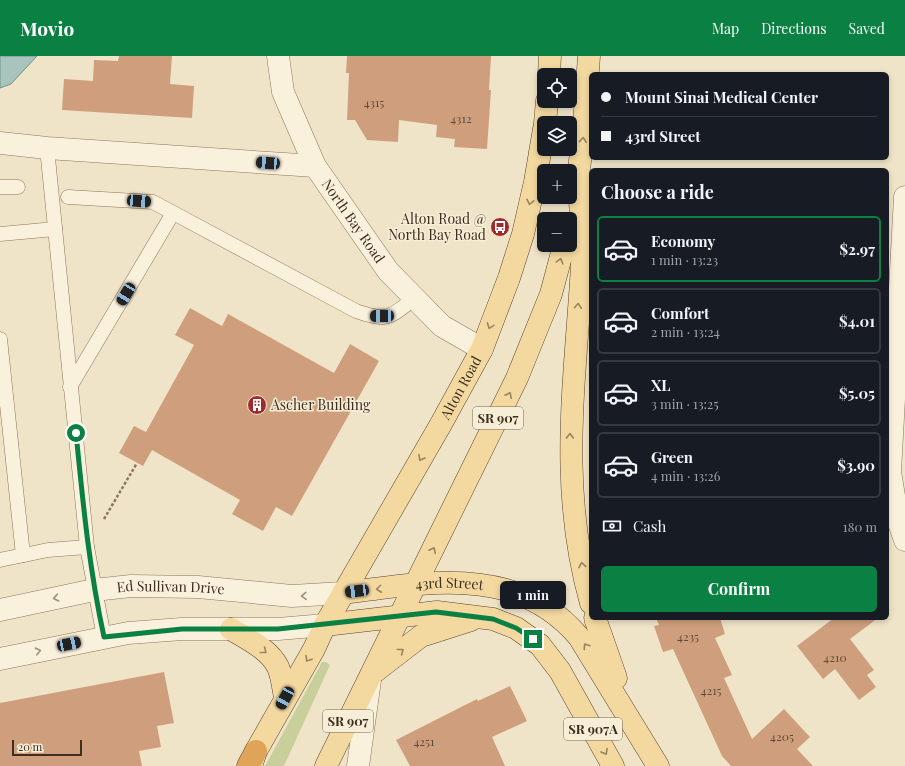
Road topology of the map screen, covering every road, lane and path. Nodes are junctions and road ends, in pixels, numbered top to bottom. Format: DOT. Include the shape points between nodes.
graph roads {
  1 [pos="278,56"];
  2 [pos="550,56"];
  3 [pos="589,56"];
  4 [pos="549,68"];
  5 [pos="0,143"];
  6 [pos="47,148"];
  7 [pos="539,156"];
  8 [pos="315,166"];
  9 [pos="578,179"];
  10 [pos="0,186"];
  11 [pos="18,187"];
  12 [pos="68,197"];
  13 [pos="905,197"];
  14 [pos="572,212"];
  15 [pos="173,213"];
  16 [pos="55,229"];
  17 [pos="0,234"];
  18 [pos="562,252"];
  19 [pos="415,298"];
  20 [pos="901,305"];
  21 [pos="0,339"];
  22 [pos="482,349"];
  23 [pos="70,387"];
  24 [pos="137,463"];
  25 [pos="103,520"];
  26 [pos="905,540"];
  27 [pos="87,546"];
  28 [pos="23,555"];
  29 [pos="0,560"];
  30 [pos="415,584"];
  31 [pos="94,590"];
  32 [pos="343,593"];
  33 [pos="589,595"];
  34 [pos="0,610"];
  35 [pos="399,616"];
  36 [pos="480,617"];
  37 [pos="596,620"];
  38 [pos="325,625"];
  39 [pos="231,629"];
  40 [pos="104,637"];
  41 [pos="0,659"];
  42 [pos="370,675"];
  43 [pos="285,698"];
  44 [pos="635,728"];
  45 [pos="251,761"];
  46 [pos="326,766"];
  47 [pos="358,766"];
  48 [pos="613,766"];
  49 [pos="658,766"];
  1 -- 8 [label="street, North Bay Road" via="283,92"];
  2 -- 4 [label="main road"];
  9 -- 3 [label="main road, one-way"];
  5 -- 6 [label="street"];
  6 -- 8 [label="street"];
  6 -- 16 [label="lane"];
  7 -- 22 [label="main road, Alton Road / SR 907, one-way" via="523,234"];
  8 -- 19 [label="street, North Bay Road" via="388,271"];
  9 -- 14 [label="main road"];
  33 -- 9 [label="main road, one-way" via="581,565 570,468 572,399 582,265"];
  10 -- 11 [label="lane"];
  12 -- 15 [label="lane" via="153,202"];
  13 -- 20 [label="street"];
  15 -- 19 [label="lane" via="356,311 373,317 391,316"];
  15 -- 23 [label="lane"];
  16 -- 17 [label="lane"];
  16 -- 23 [label="lane"];
  30 -- 18 [label="main road, SR 907, one-way" via="533,342 551,294"];
  19 -- 22 [label="street, North Bay Road" via="442,326"];
  20 -- 26 [label="street" via="890,472 898,520"];
  21 -- 28 [label="lane"];
  22 -- 32 [label="main road, Alton Road / SR 907, one-way"];
  23 -- 27 [label="lane"];
  24 -- 25 [label="path"];
  27 -- 28 [label="lane"];
  27 -- 31 [label="lane"];
  28 -- 29 [label="lane"];
  30 -- 32 [label="main road, 43rd Street / SR 907A, one-way"];
  30 -- 35 [label="main road, SR 907"];
  44 -- 30 [label="main road, 43rd Street / SR 907A, one-way" via="579,637 545,609 512,592 482,584"];
  32 -- 31 [label="street, Ed Sullivan Drive, one-way" via="292,596 164,585"];
  31 -- 34 [label="street, Ed Sullivan Drive, one-way"];
  31 -- 40 [label="lane"];
  32 -- 38 [label="main road, Alton Road / SR 907"];
  35 -- 36 [label="main road, 43rd Street / SR 907A" via="436,612"];
  35 -- 38 [label="main road, 43rd Street / SR 907A"];
  35 -- 42 [label="main road, SR 907"];
  42 -- 36 [label="main road, one-way" via="421,636"];
  36 -- 48 [label="main road, 43rd Street / SR 907A, one-way" via="516,628 533,639 550,657 573,692"];
  37 -- 44 [label="main road"];
  38 -- 39 [label="street"];
  38 -- 43 [label="main road, SR 907, one-way"];
  39 -- 40 [label="street" via="163,630"];
  39 -- 43 [label="main road, one-way" via="272,658 280,673"];
  41 -- 40 [label="street, one-way"];
  42 -- 46 [label="main road, SR 907"];
  42 -- 47 [label="street"];
  43 -- 45 [label="main road, SR 907"];
  44 -- 49 [label="main road, SR 907A"];
}
